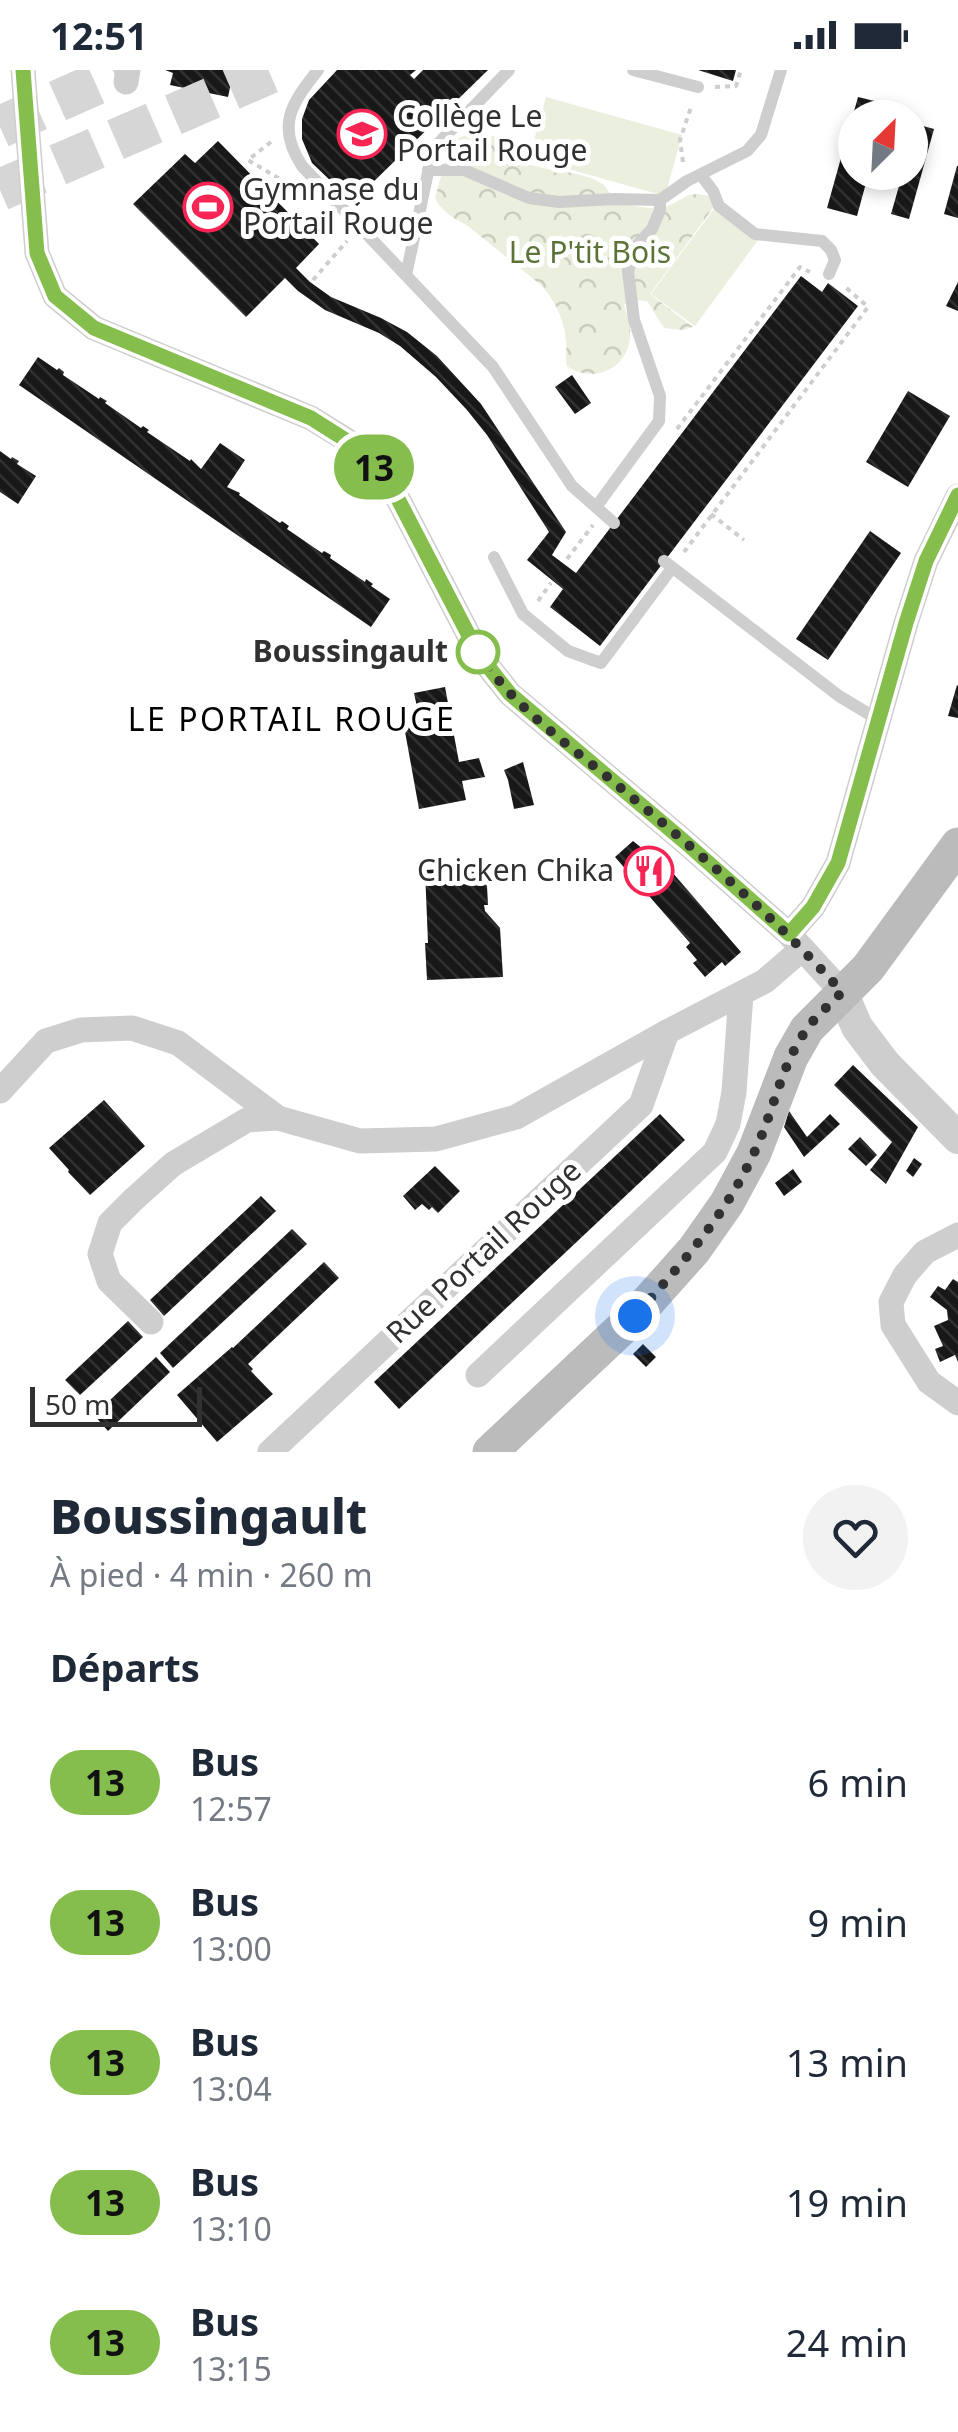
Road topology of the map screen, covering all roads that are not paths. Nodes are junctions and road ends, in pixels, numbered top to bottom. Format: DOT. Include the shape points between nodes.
graph roads {
  1 [pos="23,70"];
  2 [pos="318,70"];
  3 [pos="509,70"];
  4 [pos="633,70"];
  5 [pos="781,70"];
  6 [pos="698,88"];
  7 [pos="428,170"];
  8 [pos="702,175"];
  9 [pos="660,200"];
  10 [pos="406,275"];
  11 [pos="833,277"];
  12 [pos="958,496"];
  13 [pos="494,558"];
  14 [pos="879,720"];
  15 [pos="958,844"];
  16 [pos="795,942"];
  17 [pos="842,992"];
  18 [pos="741,994"];
  19 [pos="667,1032"];
  20 [pos="0,1091"];
  21 [pos="278,1118"];
  22 [pos="958,1138"];
  23 [pos="958,1236"];
  24 [pos="151,1322"];
  25 [pos="478,1375"];
  26 [pos="958,1403"];
  27 [pos="270,1452"];
  28 [pos="490,1452"];
  1 -- 16 [label="street" via="37,253 55,296 94,328 311,418 360,449 398,499 479,655 510,694"];
  2 -- 10 [label="lane" via="292,110 286,130 291,150"];
  3 -- 7 [label="lane" via="433,149"];
  4 -- 6 [label="lane"];
  5 -- 8 [label="lane" via="760,135 747,151"];
  7 -- 9 [label="lane" via="464,170 529,198 559,202"];
  7 -- 10 [label="lane"];
  8 -- 9 [label="lane"];
  8 -- 11 [label="lane" via="719,206 755,234 822,241 835,260"];
  9 -- 10 [label="lane" via="628,270 634,320 660,396 658,421 604,515 572,486 493,366"];
  12 -- 14 [label="street" via="926,561"];
  13 -- 14 [label="lane" via="523,614 568,651 600,663 668,565"];
  14 -- 16 [label="street" via="838,863"];
  15 -- 17 [label="main road" via="868,968"];
  16 -- 17 [label="street"];
  16 -- 18 [label="street" via="765,981"];
  17 -- 22 [label="street" via="885,1064"];
  17 -- 28 [label="main road" via="807,1028 754,1154 694,1250 635,1316"];
  18 -- 19 [label="street"];
  18 -- 25 [label="street" via="734,1092 714,1152"];
  19 -- 21 [label="street" via="516,1116 436,1139 360,1140"];
  19 -- 27 [label="street, Rue Portail Rouge" via="641,1105"];
  20 -- 21 [label="street" via="46,1041 81,1030 132,1028 178,1043"];
  21 -- 24 [label="street" via="247,1120 173,1164 110,1223 100,1254 109,1281"];
  23 -- 26 [label="street" via="926,1252 891,1302 893,1326 928,1382"];
}
